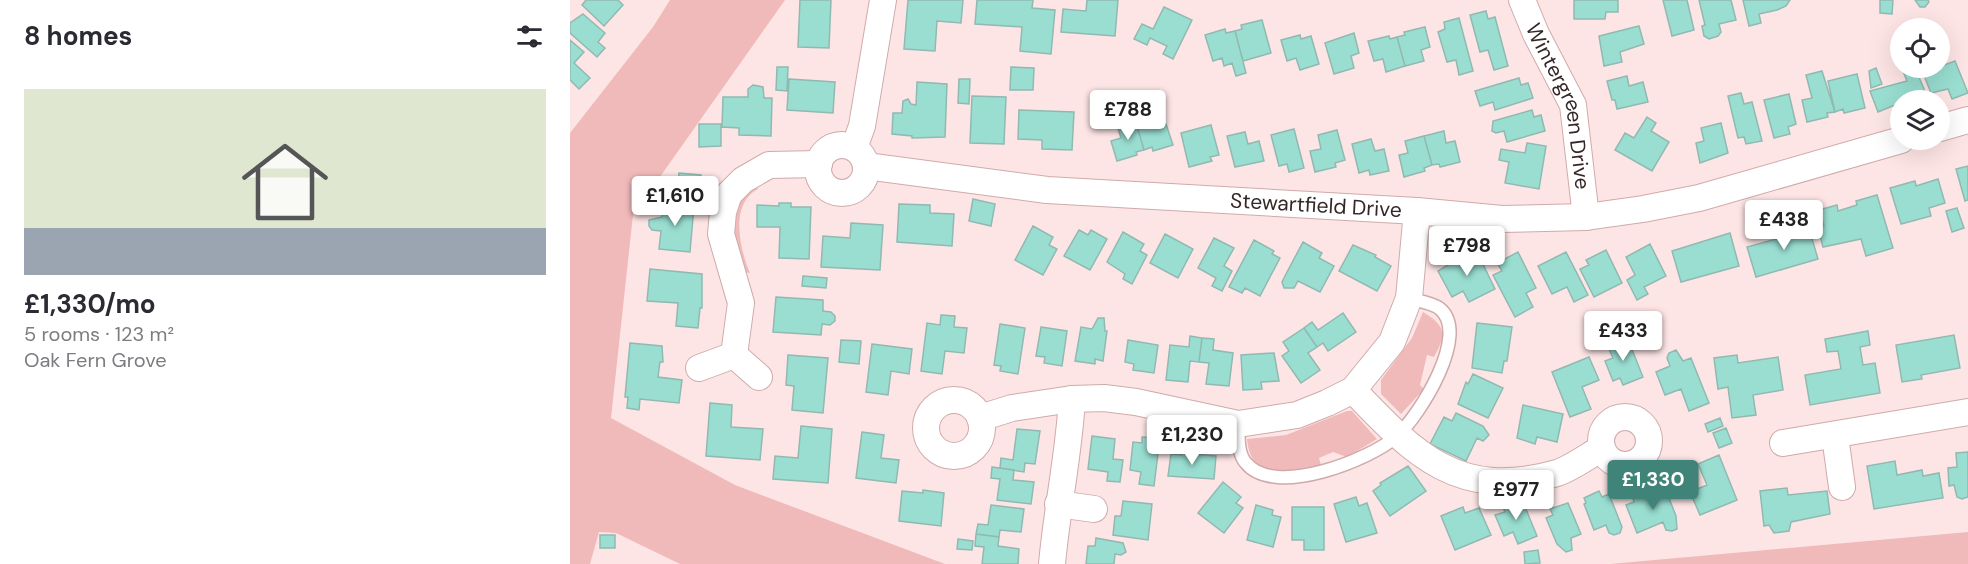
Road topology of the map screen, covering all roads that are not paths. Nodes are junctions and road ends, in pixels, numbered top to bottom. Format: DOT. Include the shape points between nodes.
graph roads {
  1 [pos="883,0"];
  2 [pos="1522,0"];
  3 [pos="1968,120"];
  4 [pos="1950,125"];
  5 [pos="1890,143"];
  6 [pos="860,157"];
  7 [pos="819,164"];
  8 [pos="1417,211"];
  9 [pos="1586,217"];
  10 [pos="1409,298"];
  11 [pos="734,355"];
  12 [pos="699,368"];
  13 [pos="759,377"];
  14 [pos="1353,390"];
  15 [pos="1072,399"];
  16 [pos="1968,412"];
  17 [pos="980,418"];
  18 [pos="1238,424"];
  19 [pos="1397,436"];
  20 [pos="1835,436"];
  21 [pos="1783,443"];
  22 [pos="1602,448"];
  23 [pos="1842,486"];
  24 [pos="1058,504"];
  25 [pos="1094,509"];
  26 [pos="1052,564"];
  1 -- 6 [label="street"];
  2 -- 9 [label="street, Wintergreen Drive" via="1573,105"];
  3 -- 4 [label="street"];
  5 -- 9 [label="street, Stewartfield Drive" via="1699,198"];
  6 -- 7 [label="street" via="847,145 832,147"];
  6 -- 7 [label="street" via="866,174 853,191 838,193 825,186"];
  6 -- 8 [label="street, Stewartfield Drive" via="1047,190"];
  7 -- 11 [label="street" via="769,165 743,180 729,194 721,234 741,303"];
  8 -- 9 [label="street, Stewartfield Drive" via="1502,219"];
  8 -- 10 [label="street"];
  10 -- 14 [label="street" via="1392,342"];
  10 -- 19 [label="lane" via="1440,308 1450,325 1450,344 1433,387"];
  11 -- 12 [label="street"];
  11 -- 13 [label="street"];
  14 -- 18 [label="street" via="1297,415"];
  14 -- 19 [label="street"];
  15 -- 17 [label="street" via="1012,408"];
  15 -- 18 [label="street" via="1136,402"];
  15 -- 24 [label="street" via="1070,442"];
  16 -- 20 [label="street"];
  18 -- 19 [label="lane" via="1241,454 1246,463 1259,474 1279,478 1352,463"];
  19 -- 22 [label="street" via="1427,460 1456,475 1515,481 1559,472"];
  20 -- 21 [label="street"];
  20 -- 23 [label="street"];
  24 -- 25 [label="street"];
  24 -- 26 [label="street"];
}
